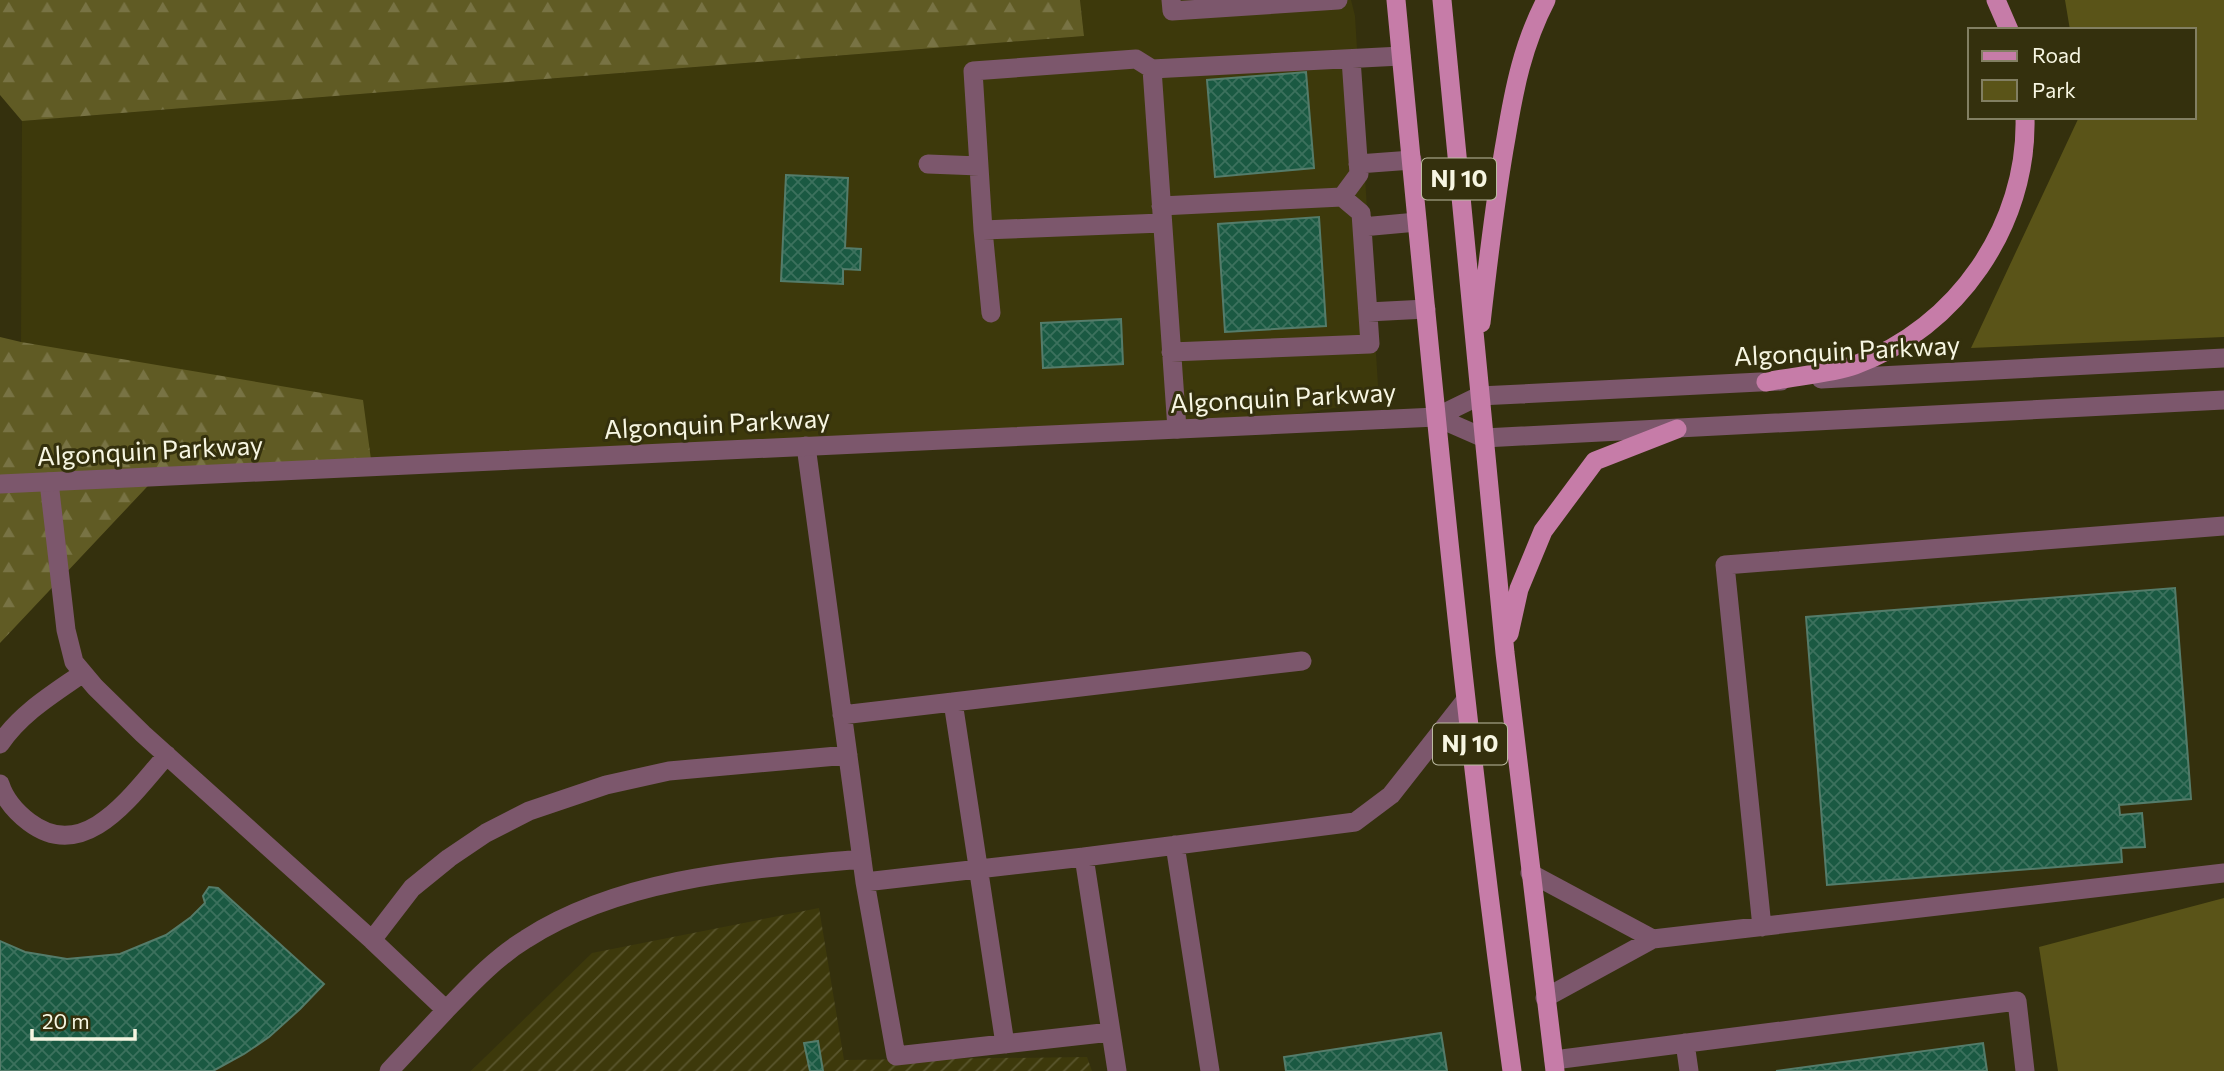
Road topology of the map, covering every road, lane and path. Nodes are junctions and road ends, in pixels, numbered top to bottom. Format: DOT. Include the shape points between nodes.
graph roads {
  1 [pos="1171,0"];
  2 [pos="1338,0"];
  3 [pos="1396,0"];
  4 [pos="1442,0"];
  5 [pos="1546,0"];
  6 [pos="1996,0"];
  7 [pos="1289,2"];
  8 [pos="2008,28"];
  9 [pos="1401,56"];
  10 [pos="1351,59"];
  11 [pos="1152,69"];
  12 [pos="2025,119"];
  13 [pos="1412,160"];
  14 [pos="928,164"];
  15 [pos="1358,164"];
  16 [pos="979,166"];
  17 [pos="1342,197"];
  18 [pos="1162,214"];
  19 [pos="1417,222"];
  20 [pos="1362,227"];
  21 [pos="984,230"];
  22 [pos="1426,309"];
  23 [pos="1368,312"];
  24 [pos="991,313"];
  25 [pos="1171,352"];
  26 [pos="2224,358"];
  27 [pos="1476,359"];
  28 [pos="1766,382"];
  29 [pos="1479,396"];
  30 [pos="2224,400"];
  31 [pos="1436,417"];
  32 [pos="1177,429"];
  33 [pos="1677,429"];
  34 [pos="1484,438"];
  35 [pos="806,446"];
  36 [pos="49,482"];
  37 [pos="0,484"];
  38 [pos="2224,526"];
  39 [pos="1505,653"];
  40 [pos="1302,661"];
  41 [pos="83,673"];
  42 [pos="1465,701"];
  43 [pos="953,702"];
  44 [pos="842,715"];
  45 [pos="0,744"];
  46 [pos="167,755"];
  47 [pos="848,755"];
  48 [pos="0,784"];
  49 [pos="1175,845"];
  50 [pos="1084,857"];
  51 [pos="862,859"];
  52 [pos="978,869"];
  53 [pos="1530,873"];
  54 [pos="2224,873"];
  55 [pos="865,883"];
  56 [pos="1762,926"];
  57 [pos="1653,939"];
  58 [pos="372,940"];
  59 [pos="1545,998"];
  60 [pos="446,1010"];
  61 [pos="1111,1032"];
  62 [pos="1685,1043"];
  63 [pos="1005,1044"];
  64 [pos="1555,1065"];
  65 [pos="389,1071"];
  66 [pos="1117,1071"];
  67 [pos="1210,1071"];
  68 [pos="1512,1071"];
  69 [pos="1689,1071"];
  70 [pos="2025,1071"];
  1 -- 7 [label="street" via="1172,11"];
  2 -- 7 [label="street"];
  3 -- 9 [label="main road, NJ 10"];
  4 -- 27 [label="main road, NJ 10"];
  5 -- 27 [label="main road" via="1517,73"];
  6 -- 8 [label="main road"];
  9 -- 10 [label="street"];
  9 -- 13 [label="main road, NJ 10"];
  10 -- 11 [label="street"];
  10 -- 15 [label="street"];
  11 -- 16 [label="street" via="1136,59 973,71"];
  11 -- 18 [label="street"];
  12 -- 28 [label="main road" via="2018,186 2002,230 1979,271 1948,306 1891,349 1853,366"];
  13 -- 15 [label="street"];
  13 -- 19 [label="main road, NJ 10"];
  14 -- 16 [label="street"];
  15 -- 17 [label="street" via="1359,174"];
  16 -- 21 [label="street"];
  17 -- 18 [label="street"];
  17 -- 20 [label="street" via="1361,213"];
  18 -- 21 [label="street"];
  18 -- 25 [label="street"];
  19 -- 20 [label="street"];
  19 -- 22 [label="main road, NJ 10"];
  20 -- 23 [label="street"];
  21 -- 24 [label="street"];
  22 -- 23 [label="street"];
  22 -- 31 [label="main road, NJ 10"];
  23 -- 25 [label="street" via="1370,344"];
  25 -- 32 [label="street"];
  26 -- 28 [label="street, Algonquin Parkway"];
  27 -- 29 [label="main road, NJ 10"];
  28 -- 29 [label="street, Algonquin Parkway"];
  29 -- 31 [label="street, Algonquin Parkway"];
  29 -- 34 [label="main road, NJ 10"];
  30 -- 33 [label="street, Algonquin Parkway"];
  31 -- 32 [label="street, Algonquin Parkway"];
  31 -- 34 [label="street, Algonquin Parkway"];
  31 -- 42 [label="main road, NJ 10"];
  32 -- 35 [label="street, Algonquin Parkway"];
  33 -- 34 [label="street, Algonquin Parkway"];
  33 -- 39 [label="main road" via="1595,461 1543,531 1519,589"];
  34 -- 39 [label="main road, NJ 10"];
  35 -- 36 [label="street, Algonquin Parkway"];
  35 -- 44 [label="street"];
  36 -- 37 [label="street, Algonquin Parkway"];
  36 -- 41 [label="street" via="66,630 74,662"];
  38 -- 56 [label="street" via="1725,565"];
  39 -- 53 [label="main road, NJ 10"];
  40 -- 43 [label="street"];
  41 -- 45 [label="street" via="34,708"];
  41 -- 46 [label="street"];
  42 -- 49 [label="street" via="1391,795 1355,822"];
  42 -- 68 [label="main road, NJ 10"];
  43 -- 44 [label="street"];
  43 -- 52 [label="street"];
  44 -- 47 [label="street"];
  46 -- 48 [label="street" via="108,820 87,832 65,836 41,832 20,815"];
  46 -- 58 [label="street"];
  47 -- 51 [label="street"];
  47 -- 58 [label="street" via="669,771 606,785 530,811 486,833 412,888"];
  49 -- 50 [label="street"];
  49 -- 67 [label="street"];
  50 -- 52 [label="street"];
  50 -- 61 [label="street"];
  51 -- 55 [label="street"];
  51 -- 60 [label="street" via="672,884 598,904 524,939 486,968"];
  52 -- 55 [label="street"];
  52 -- 63 [label="street"];
  53 -- 57 [label="street"];
  53 -- 59 [label="main road, NJ 10"];
  54 -- 56 [label="street"];
  55 -- 63 [label="street" via="896,1056"];
  56 -- 57 [label="street"];
  57 -- 59 [label="street"];
  58 -- 60 [label="street"];
  59 -- 64 [label="main road, NJ 10"];
  60 -- 65 [label="street"];
  61 -- 63 [label="street"];
  61 -- 66 [label="street"];
  62 -- 64 [label="street"];
  62 -- 69 [label="street"];
  62 -- 70 [label="street" via="2017,1001"];
}
